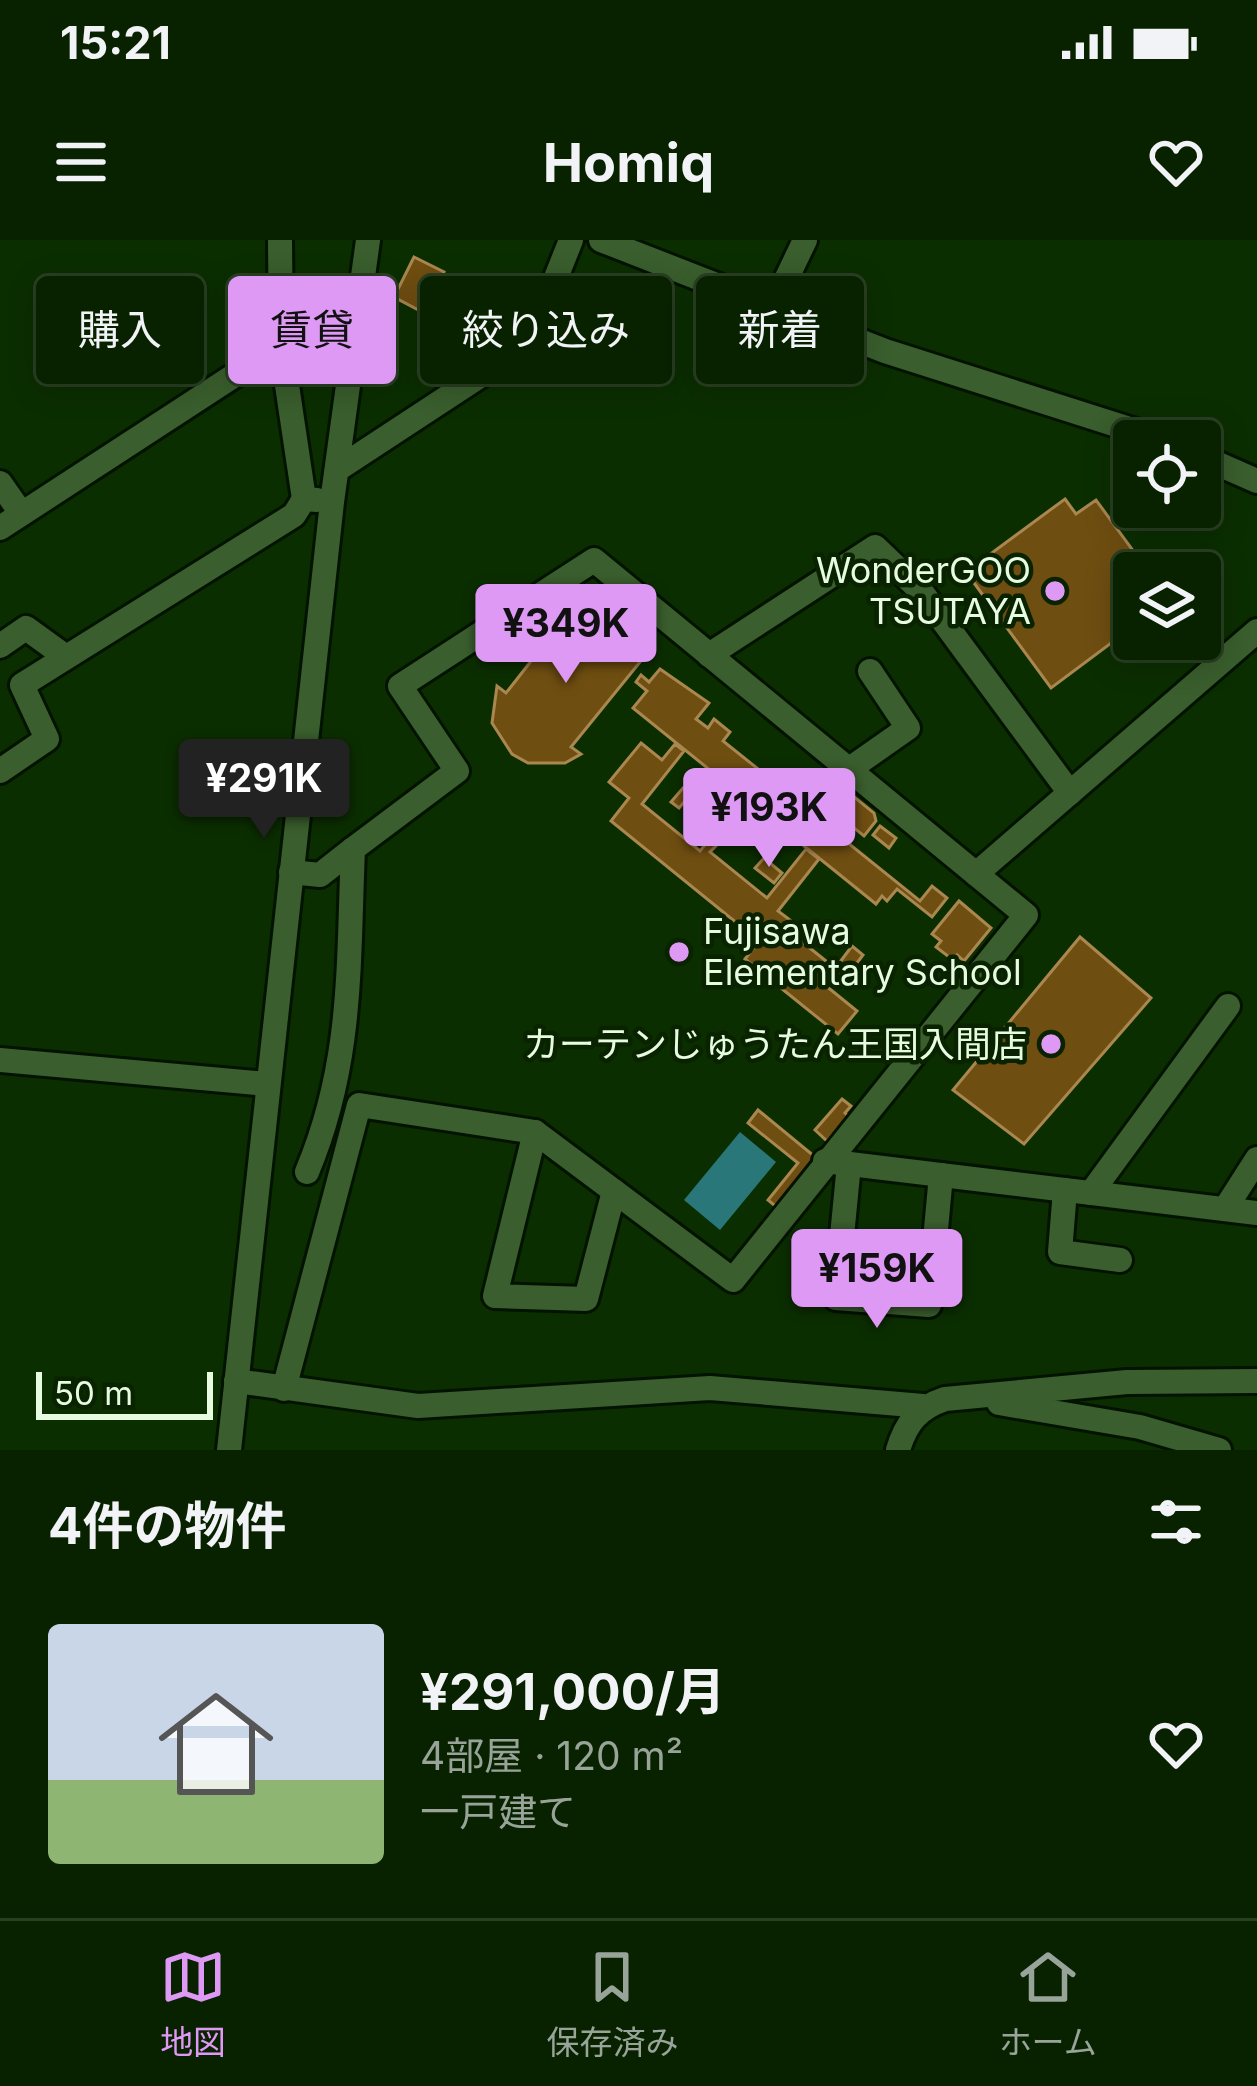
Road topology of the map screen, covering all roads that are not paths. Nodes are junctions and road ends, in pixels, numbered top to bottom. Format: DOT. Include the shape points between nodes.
graph roads {
  1 [pos="280,240"];
  2 [pos="368,240"];
  3 [pos="572,240"];
  4 [pos="601,240"];
  5 [pos="805,240"];
  6 [pos="280,276"];
  7 [pos="788,276"];
  8 [pos="696,278"];
  9 [pos="864,340"];
  10 [pos="228,379"];
  11 [pos="287,384"];
  12 [pos="1113,423"];
  13 [pos="1221,465"];
  14 [pos="338,469"];
  15 [pos="1257,481"];
  16 [pos="0,483"];
  17 [pos="304,499"];
  18 [pos="332,502"];
  19 [pos="10,520"];
  20 [pos="1257,631"];
  21 [pos="0,646"];
  22 [pos="709,655"];
  23 [pos="66,657"];
  24 [pos="870,671"];
  25 [pos="848,770"];
  26 [pos="0,771"];
  27 [pos="1070,794"];
  28 [pos="353,849"];
  29 [pos="291,872"];
  30 [pos="976,874"];
  31 [pos="1228,1006"];
  32 [pos="0,1060"];
  33 [pos="267,1084"];
  34 [pos="536,1132"];
  35 [pos="1257,1159"];
  36 [pos="837,1162"];
  37 [pos="307,1172"];
  38 [pos="941,1175"];
  39 [pos="1065,1190"];
  40 [pos="614,1191"];
  41 [pos="1091,1193"];
  42 [pos="1225,1209"];
  43 [pos="1257,1213"];
  44 [pos="1120,1260"];
  45 [pos="236,1381"];
  46 [pos="1257,1381"];
  47 [pos="284,1389"];
  48 [pos="967,1397"];
  49 [pos="923,1406"];
  50 [pos="229,1450"];
  51 [pos="898,1450"];
  52 [pos="1219,1450"];
  1 -- 6 [label="street"];
  2 -- 14 [label="street"];
  3 -- 14 [label="street" via="530,343"];
  4 -- 8 [label="street"];
  5 -- 7 [label="street"];
  9 -- 12 [label="street"];
  10 -- 19 [label="street"];
  11 -- 17 [label="street"];
  13 -- 15 [label="street"];
  14 -- 18 [label="street"];
  16 -- 19 [label="street"];
  17 -- 18 [label="street"];
  17 -- 23 [label="street" via="294,515"];
  18 -- 29 [label="street"];
  20 -- 27 [label="street"];
  21 -- 23 [label="street" via="26,628"];
  22 -- 25 [label="street"];
  22 -- 27 [label="street" via="875,547 921,591"];
  22 -- 28 [label="street" via="594,560 400,686 457,771"];
  23 -- 26 [label="street" via="22,685 47,739"];
  24 -- 25 [label="street" via="908,728"];
  25 -- 30 [label="street"];
  27 -- 30 [label="street"];
  28 -- 29 [label="street" via="320,875"];
  28 -- 37 [label="street" via="344,1041 332,1112"];
  29 -- 33 [label="street"];
  30 -- 36 [label="street" via="1026,915"];
  31 -- 41 [label="street"];
  32 -- 33 [label="street"];
  33 -- 45 [label="street"];
  34 -- 40 [label="street"];
  34 -- 40 [label="street" via="495,1296 586,1299"];
  34 -- 47 [label="street" via="359,1105"];
  35 -- 42 [label="street"];
  36 -- 38 [label="street"];
  36 -- 38 [label="street" via="836,1298 929,1305"];
  36 -- 40 [label="street" via="734,1280"];
  38 -- 39 [label="street"];
  39 -- 41 [label="street"];
  39 -- 44 [label="street" via="1060,1252"];
  41 -- 42 [label="street"];
  42 -- 43 [label="street"];
  45 -- 47 [label="street"];
  45 -- 50 [label="street"];
  46 -- 48 [label="street" via="1127,1382"];
  47 -- 49 [label="street" via="418,1406 710,1388"];
  48 -- 49 [label="street"];
  48 -- 52 [label="street" via="1140,1427"];
  49 -- 51 [label="street"];
}
